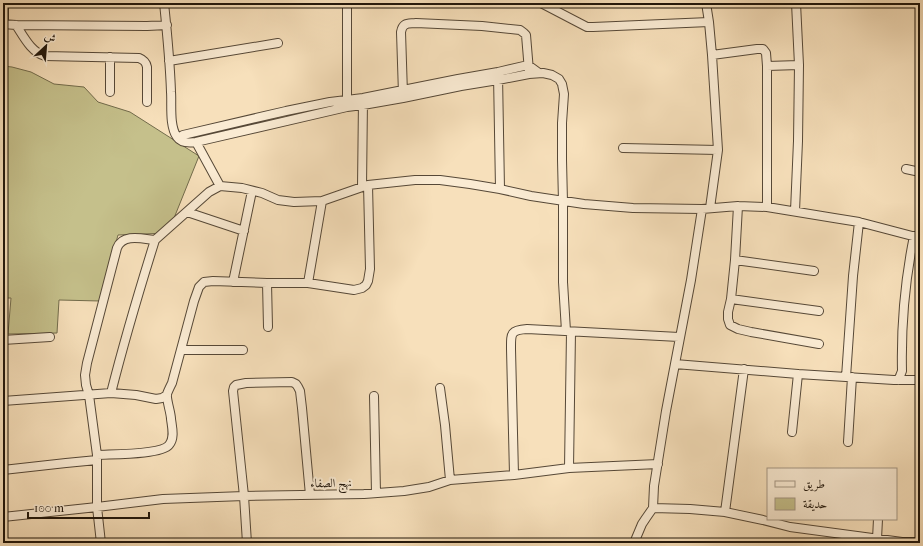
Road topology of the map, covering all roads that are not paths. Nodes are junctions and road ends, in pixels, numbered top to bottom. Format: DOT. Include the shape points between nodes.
graph roads {
  1 [pos="4,3"];
  2 [pos="164,3"];
  3 [pos="347,3"];
  4 [pos="541,3"];
  5 [pos="706,3"];
  6 [pos="796,3"];
  7 [pos="709,22"];
  8 [pos="4,24"];
  9 [pos="16,25"];
  10 [pos="167,25"];
  11 [pos="278,43"];
  12 [pos="712,56"];
  13 [pos="110,57"];
  14 [pos="169,61"];
  15 [pos="799,65"];
  16 [pos="767,66"];
  17 [pos="529,70"];
  18 [pos="498,76"];
  19 [pos="110,92"];
  20 [pos="403,94"];
  21 [pos="147,102"];
  22 [pos="363,102"];
  23 [pos="347,103"];
  24 [pos="178,138"];
  25 [pos="196,142"];
  26 [pos="623,148"];
  27 [pos="718,150"];
  28 [pos="906,169"];
  29 [pos="920,172"];
  30 [pos="220,186"];
  31 [pos="365,186"];
  32 [pos="500,189"];
  33 [pos="252,191"];
  34 [pos="322,201"];
  35 [pos="563,202"];
  36 [pos="738,206"];
  37 [pos="766,207"];
  38 [pos="706,209"];
  39 [pos="187,212"];
  40 [pos="795,212"];
  41 [pos="859,222"];
  42 [pos="244,231"];
  43 [pos="917,237"];
  44 [pos="155,240"];
  45 [pos="735,260"];
  46 [pos="814,271"];
  47 [pos="233,282"];
  48 [pos="267,283"];
  49 [pos="308,283"];
  50 [pos="731,299"];
  51 [pos="819,311"];
  52 [pos="268,327"];
  53 [pos="568,331"];
  54 [pos="50,337"];
  55 [pos="679,337"];
  56 [pos="3,340"];
  57 [pos="819,344"];
  58 [pos="181,350"];
  59 [pos="243,350"];
  60 [pos="674,364"];
  61 [pos="744,369"];
  62 [pos="798,374"];
  63 [pos="849,377"];
  64 [pos="898,380"];
  65 [pos="920,380"];
  66 [pos="440,388"];
  67 [pos="111,393"];
  68 [pos="89,395"];
  69 [pos="167,395"];
  70 [pos="374,396"];
  71 [pos="3,401"];
  72 [pos="792,432"];
  73 [pos="848,442"];
  74 [pos="97,458"];
  75 [pos="658,464"];
  76 [pos="569,468"];
  77 [pos="3,470"];
  78 [pos="514,475"];
  79 [pos="450,480"];
  80 [pos="376,493"];
  81 [pos="310,495"];
  82 [pos="244,496"];
  83 [pos="97,507"];
  84 [pos="653,508"];
  85 [pos="725,512"];
  86 [pos="3,517"];
  87 [pos="878,520"];
  88 [pos="877,539"];
  89 [pos="906,542"];
  90 [pos="920,542"];
  91 [pos="101,543"];
  92 [pos="247,543"];
  93 [pos="634,543"];
  1 -- 8 [label="street"];
  2 -- 10 [label="street"];
  3 -- 23 [label="street"];
  4 -- 7 [label="street" via="587,27"];
  5 -- 7 [label="street"];
  6 -- 15 [label="street"];
  7 -- 12 [label="street"];
  8 -- 9 [label="street"];
  9 -- 10 [label="street"];
  9 -- 13 [label="street" via="33,49 40,54"];
  10 -- 14 [label="street"];
  11 -- 14 [label="street"];
  12 -- 16 [label="street" via="764,49"];
  12 -- 27 [label="street"];
  13 -- 19 [label="street"];
  13 -- 21 [label="street" via="139,58 146,62"];
  14 -- 24 [label="street" via="172,121"];
  15 -- 16 [label="street"];
  15 -- 40 [label="street"];
  16 -- 37 [label="street"];
  17 -- 18 [label="street"];
  17 -- 20 [label="street" via="526,35 520,30 406,24 401,32"];
  17 -- 35 [label="street" via="552,75 562,84"];
  18 -- 20 [label="street" via="460,86"];
  18 -- 32 [label="street"];
  20 -- 22 [label="street"];
  22 -- 23 [label="street"];
  22 -- 31 [label="street"];
  23 -- 24 [label="street" via="286,111"];
  23 -- 25 [label="street"];
  24 -- 25 [label="street" via="183,142"];
  25 -- 30 [label="street"];
  26 -- 27 [label="street"];
  27 -- 38 [label="street"];
  28 -- 29 [label="street"];
  30 -- 33 [label="street"];
  30 -- 39 [label="street" via="209,192"];
  31 -- 32 [label="street" via="440,180"];
  31 -- 34 [label="street"];
  31 -- 49 [label="street" via="370,269 366,285 354,290"];
  32 -- 35 [label="street"];
  33 -- 34 [label="street" via="278,200"];
  33 -- 42 [label="street"];
  34 -- 49 [label="street"];
  35 -- 38 [label="street" via="633,208"];
  35 -- 53 [label="street" via="563,282"];
  36 -- 37 [label="street"];
  36 -- 38 [label="street"];
  36 -- 45 [label="street"];
  37 -- 40 [label="street"];
  38 -- 55 [label="street"];
  39 -- 42 [label="street"];
  39 -- 44 [label="street"];
  40 -- 41 [label="street"];
  41 -- 43 [label="street"];
  41 -- 63 [label="street" via="852,292"];
  42 -- 47 [label="street"];
  43 -- 64 [label="street" via="908,271 902,326 902,370"];
  44 -- 67 [label="street"];
  44 -- 68 [label="street" via="126,238 119,244 87,363 85,374"];
  45 -- 46 [label="street"];
  45 -- 50 [label="street"];
  47 -- 48 [label="street"];
  47 -- 58 [label="street" via="204,282 199,287"];
  48 -- 49 [label="street"];
  48 -- 52 [label="street"];
  50 -- 51 [label="street"];
  50 -- 57 [label="street" via="728,319 733,328"];
  53 -- 55 [label="street"];
  53 -- 76 [label="street"];
  53 -- 78 [label="street" via="527,329 516,330 512,334"];
  54 -- 56 [label="street"];
  55 -- 60 [label="street"];
  58 -- 59 [label="street"];
  58 -- 69 [label="street"];
  60 -- 61 [label="street"];
  60 -- 75 [label="street"];
  61 -- 62 [label="street"];
  61 -- 85 [label="street"];
  62 -- 63 [label="street"];
  62 -- 72 [label="street"];
  63 -- 64 [label="street"];
  63 -- 73 [label="street"];
  64 -- 65 [label="street"];
  66 -- 79 [label="street"];
  67 -- 68 [label="street"];
  67 -- 69 [label="street" via="156,399"];
  68 -- 71 [label="street"];
  68 -- 74 [label="street"];
  69 -- 74 [label="street" via="173,432 172,441 168,446 162,450"];
  70 -- 80 [label="street"];
  74 -- 77 [label="street"];
  74 -- 83 [label="street"];
  75 -- 76 [label="street, نهج الصفاء"];
  75 -- 84 [label="street"];
  76 -- 78 [label="street, نهج الصفاء"];
  78 -- 79 [label="street, نهج الصفاء"];
  79 -- 80 [label="street, نهج الصفاء" via="429,487"];
  80 -- 81 [label="street, نهج الصفاء"];
  81 -- 82 [label="street, نهج الصفاء"];
  81 -- 82 [label="street" via="300,391 292,382 236,384 234,387"];
  82 -- 83 [label="street, نهج الصفاء" via="164,499"];
  82 -- 92 [label="street"];
  83 -- 86 [label="street, نهج الصفاء"];
  83 -- 91 [label="street"];
  84 -- 85 [label="street"];
  84 -- 93 [label="street" via="642,524"];
  85 -- 88 [label="street" via="790,528"];
  87 -- 88 [label="street"];
  88 -- 89 [label="street"];
  89 -- 90 [label="street"];
}
